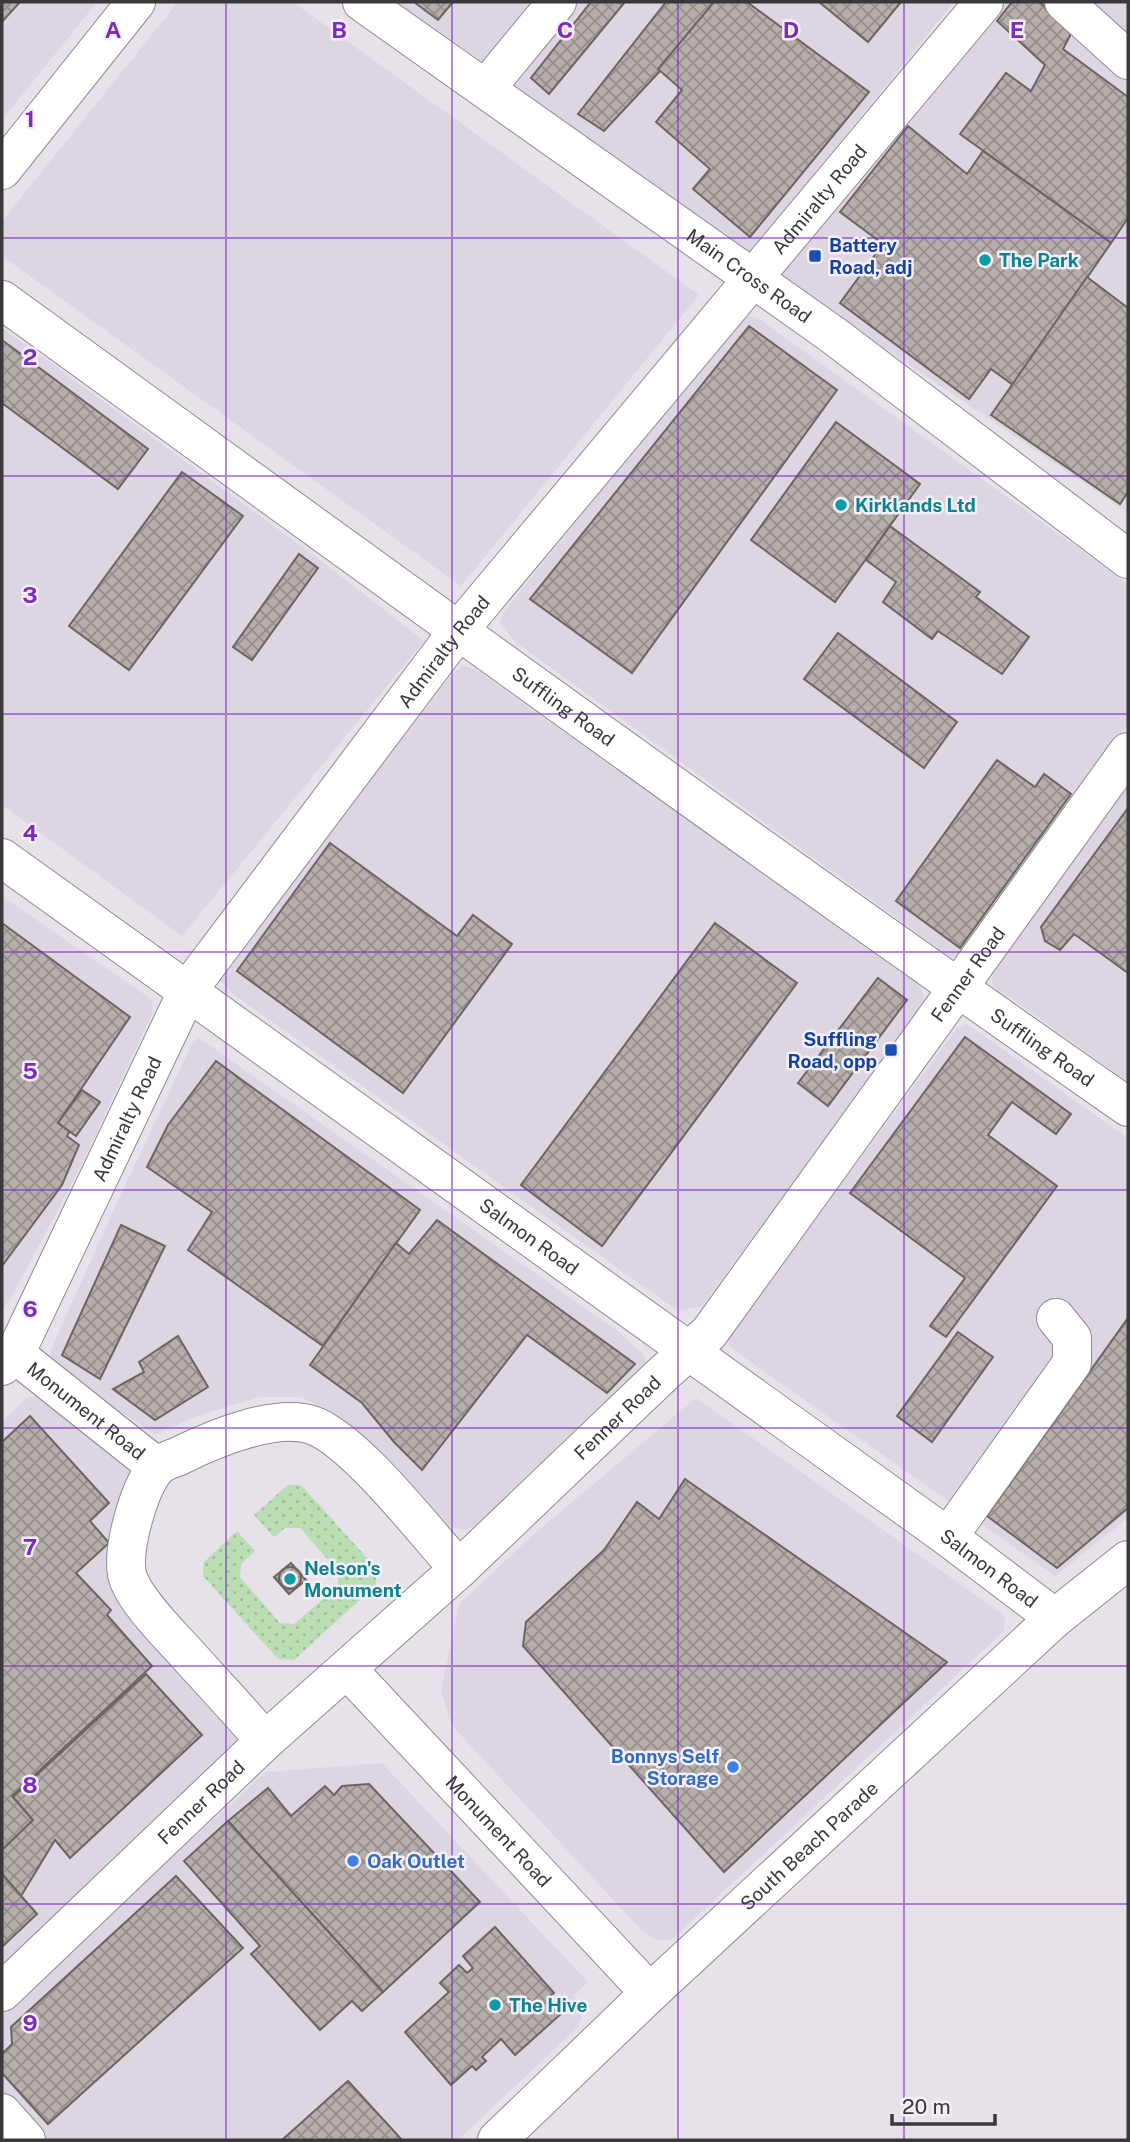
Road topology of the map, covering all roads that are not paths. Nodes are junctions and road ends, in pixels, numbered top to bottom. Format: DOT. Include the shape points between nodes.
graph roads {
  1 [pos="136,2"];
  2 [pos="362,2"];
  3 [pos="557,2"];
  4 [pos="984,2"];
  5 [pos="1064,2"];
  6 [pos="1128,60"];
  7 [pos="486,88"];
  8 [pos="2,170"];
  9 [pos="752,278"];
  10 [pos="2,300"];
  11 [pos="1128,559"];
  12 [pos="458,631"];
  13 [pos="1128,752"];
  14 [pos="4,865"];
  15 [pos="958,988"];
  16 [pos="188,990"];
  17 [pos="1128,1107"];
  18 [pos="1056,1318"];
  19 [pos="689,1352"];
  20 [pos="8,1360"];
  21 [pos="157,1466"];
  22 [pos="948,1537"];
  23 [pos="1128,1560"];
  24 [pos="459,1569"];
  25 [pos="1055,1618"];
  26 [pos="347,1670"];
  27 [pos="265,1741"];
  28 [pos="2,1992"];
  29 [pos="650,1993"];
  30 [pos="2,2113"];
  31 [pos="26,2140"];
  32 [pos="497,2140"];
  1 -- 8 [label="street"];
  2 -- 7 [label="street, Main Cross Road"];
  3 -- 7 [label="street"];
  4 -- 9 [label="street, Admiralty Road"];
  5 -- 6 [label="street"];
  7 -- 9 [label="street, Main Cross Road"];
  9 -- 11 [label="street, Main Cross Road"];
  9 -- 12 [label="street, Admiralty Road"];
  10 -- 12 [label="street, Suffling Road"];
  12 -- 15 [label="street, Suffling Road"];
  12 -- 16 [label="street, Admiralty Road"];
  13 -- 15 [label="street, Fenner Road"];
  14 -- 16 [label="street, Salmon Road"];
  15 -- 17 [label="street, Suffling Road"];
  15 -- 19 [label="street, Fenner Road" via="709,1333"];
  16 -- 19 [label="street, Salmon Road"];
  16 -- 20 [label="street, Admiralty Road"];
  18 -- 22 [label="street" via="1072,1338 1072,1363"];
  19 -- 22 [label="street, Salmon Road"];
  19 -- 24 [label="street, Fenner Road"];
  20 -- 21 [label="street, Monument Road"];
  21 -- 24 [label="street, Monument Road" via="203,1444 256,1427 289,1422 312,1425 340,1441 379,1479"];
  21 -- 27 [label="street, Monument Road" via="137,1504 128,1542 127,1574 143,1605"];
  22 -- 25 [label="street, Salmon Road"];
  23 -- 25 [label="street, South Beach Parade"];
  24 -- 26 [label="street, Fenner Road"];
  25 -- 29 [label="street, South Beach Parade"];
  26 -- 27 [label="street, Fenner Road"];
  26 -- 29 [label="street, Monument Road"];
  27 -- 28 [label="street, Fenner Road"];
  29 -- 32 [label="street, South Beach Parade"];
  30 -- 31 [label="street"];
}
